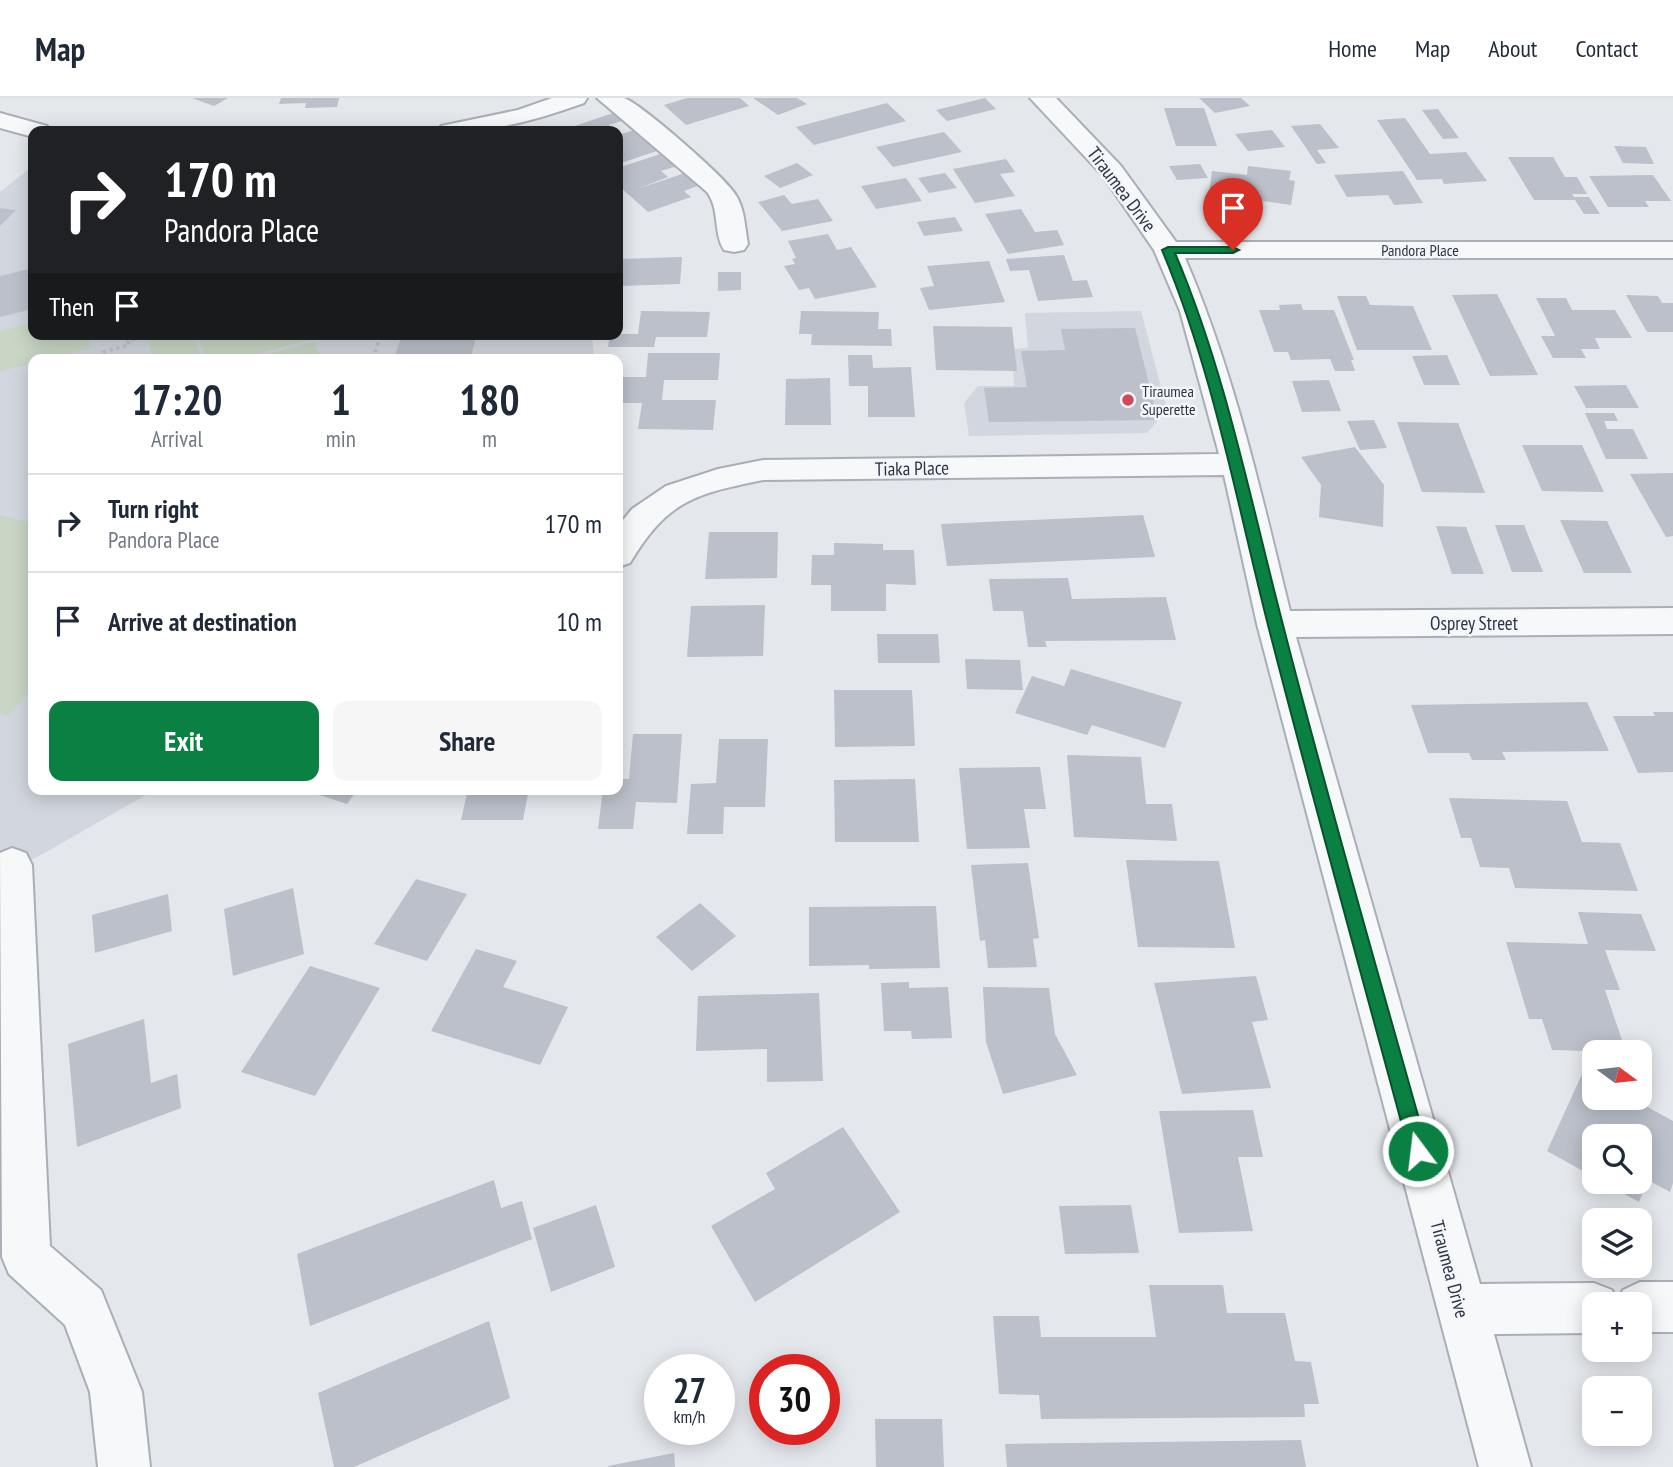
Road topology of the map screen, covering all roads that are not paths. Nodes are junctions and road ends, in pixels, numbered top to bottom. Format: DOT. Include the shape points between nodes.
graph roads {
  1 [pos="575,98"];
  2 [pos="609,98"];
  3 [pos="1042,98"];
  4 [pos="0,120"];
  5 [pos="475,126"];
  6 [pos="28,128"];
  7 [pos="734,244"];
  8 [pos="1168,250"];
  9 [pos="1673,250"];
  10 [pos="1238,464"];
  11 [pos="623,544"];
  12 [pos="1673,621"];
  13 [pos="1275,624"];
  14 [pos="12,865"];
  15 [pos="1652,1307"];
  16 [pos="1673,1307"];
  17 [pos="1582,1308"];
  18 [pos="1461,1309"];
  19 [pos="124,1467"];
  20 [pos="1505,1467"];
  1 -- 5 [label="street" via="524,116"];
  2 -- 7 [label="street" via="721,192"];
  3 -- 8 [label="street, Tiraumea Drive" via="1112,171"];
  4 -- 6 [label="street"];
  8 -- 9 [label="street, Pandora Place"];
  8 -- 10 [label="street, Tiraumea Drive" via="1194,311"];
  10 -- 11 [label="street, Tiaka Place" via="763,470 709,481 666,498 631,526"];
  10 -- 13 [label="street, Tiraumea Drive"];
  12 -- 13 [label="street, Osprey Street"];
  13 -- 18 [label="street, Tiraumea Drive"];
  14 -- 19 [label="street" via="26,1257 83,1308 116,1392"];
  15 -- 16 [label="street"];
  17 -- 18 [label="street"];
  18 -- 20 [label="street, Tiraumea Drive"];
}
